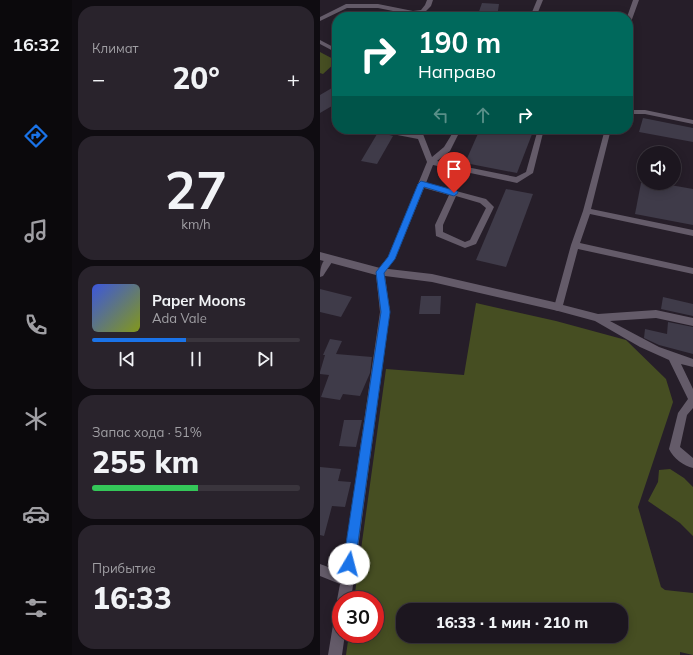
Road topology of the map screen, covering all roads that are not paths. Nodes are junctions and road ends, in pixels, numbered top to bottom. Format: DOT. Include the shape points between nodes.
graph roads {
  1 [pos="430,0"];
  2 [pos="540,0"];
  3 [pos="636,0"];
  4 [pos="334,12"];
  5 [pos="408,12"];
  6 [pos="418,12"];
  7 [pos="535,12"];
  8 [pos="632,12"];
  9 [pos="332,13"];
  10 [pos="320,19"];
  11 [pos="320,42"];
  12 [pos="332,48"];
  13 [pos="633,112"];
  14 [pos="693,122"];
  15 [pos="406,134"];
  16 [pos="420,134"];
  17 [pos="455,134"];
  18 [pos="540,134"];
  19 [pos="607,134"];
  20 [pos="422,137"];
  21 [pos="432,162"];
  22 [pos="421,184"];
  23 [pos="454,193"];
  24 [pos="587,211"];
  25 [pos="693,233"];
  26 [pos="575,245"];
  27 [pos="320,256"];
  28 [pos="330,259"];
  29 [pos="693,271"];
  30 [pos="380,272"];
  31 [pos="320,274"];
  32 [pos="558,307"];
  33 [pos="598,318"];
  34 [pos="693,322"];
  35 [pos="673,358"];
  36 [pos="693,363"];
  37 [pos="693,400"];
  38 [pos="693,463"];
  39 [pos="320,570"];
  40 [pos="347,580"];
  41 [pos="345,591"];
  42 [pos="338,643"];
  43 [pos="336,655"];
  1 -- 6 [label="street" via="423,11"];
  2 -- 7 [label="lane"];
  3 -- 8 [label="street"];
  4 -- 5 [label="street" via="346,6 378,6"];
  9 -- 10 [label="street"];
  11 -- 12 [label="lane"];
  13 -- 14 [label="lane"];
  15 -- 20 [label="lane"];
  16 -- 20 [label="lane"];
  17 -- 21 [label="lane" via="447,150"];
  18 -- 21 [label="lane" via="529,173 517,180"];
  19 -- 24 [label="lane"];
  20 -- 21 [label="lane" via="426,154"];
  21 -- 22 [label="lane"];
  22 -- 23 [label="lane"];
  22 -- 30 [label="lane" via="391,259"];
  23 -- 23 [label="lane" via="483,201 490,207 473,242 465,245 439,234 438,225"];
  24 -- 25 [label="lane"];
  24 -- 26 [label="lane"];
  26 -- 29 [label="lane"];
  26 -- 32 [label="lane"];
  27 -- 28 [label="street"];
  28 -- 30 [label="street"];
  28 -- 31 [label="lane"];
  30 -- 32 [label="street" via="432,278"];
  30 -- 40 [label="street" via="385,312"];
  32 -- 33 [label="lane"];
  33 -- 34 [label="lane" via="656,314"];
  33 -- 35 [label="lane" via="633,341"];
  35 -- 36 [label="lane"];
  35 -- 37 [label="lane"];
  37 -- 38 [label="lane" via="683,413 674,450"];
  39 -- 40 [label="street"];
  40 -- 41 [label="street"];
  42 -- 43 [label="street"];
}
